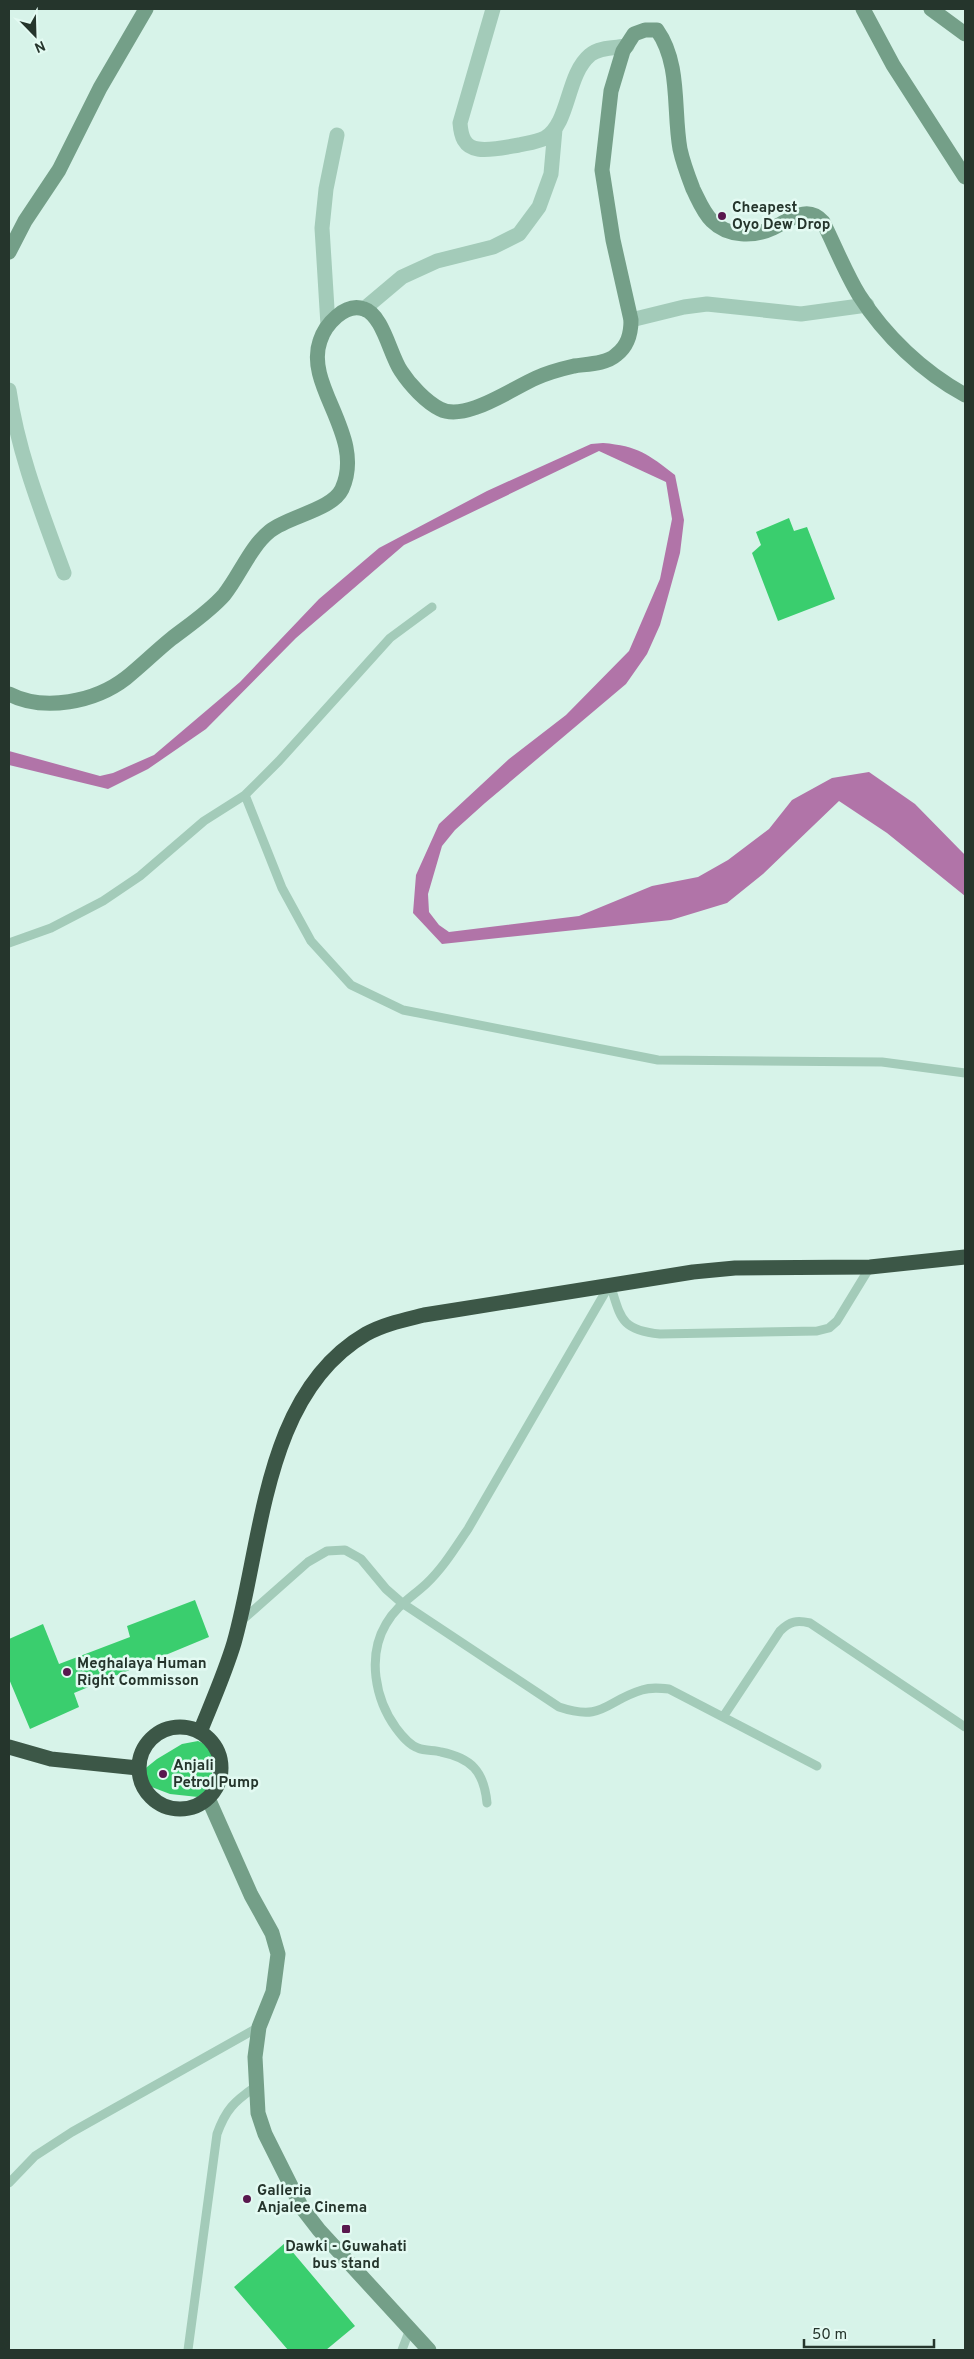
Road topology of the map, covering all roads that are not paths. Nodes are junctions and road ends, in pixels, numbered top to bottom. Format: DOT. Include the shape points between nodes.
graph roads {
  1 [pos="146,9"];
  2 [pos="493,9"];
  3 [pos="863,9"];
  4 [pos="931,9"];
  5 [pos="965,34"];
  6 [pos="627,46"];
  7 [pos="555,129"];
  8 [pos="337,135"];
  9 [pos="965,177"];
  10 [pos="9,252"];
  11 [pos="866,305"];
  12 [pos="364,309"];
  13 [pos="631,320"];
  14 [pos="328,325"];
  15 [pos="9,390"];
  16 [pos="965,395"];
  17 [pos="64,573"];
  18 [pos="432,607"];
  19 [pos="9,694"];
  20 [pos="245,796"];
  21 [pos="9,943"];
  22 [pos="965,1073"];
  23 [pos="965,1257"];
  24 [pos="870,1267"];
  25 [pos="610,1284"];
  26 [pos="402,1603"];
  27 [pos="238,1623"];
  28 [pos="722,1716"];
  29 [pos="965,1727"];
  30 [pos="200,1732"];
  31 [pos="9,1747"];
  32 [pos="816,1766"];
  33 [pos="138,1768"];
  34 [pos="208,1798"];
  35 [pos="487,1802"];
  36 [pos="259,2027"];
  37 [pos="255,2087"];
  38 [pos="9,2182"];
  39 [pos="410,2330"];
  40 [pos="188,2350"];
  41 [pos="402,2350"];
  42 [pos="430,2350"];
  1 -- 10 [label="street" via="100,88 59,170"];
  2 -- 7 [label="street" via="460,124 462,138 472,148 498,148 537,142"];
  3 -- 9 [label="street" via="893,65"];
  4 -- 5 [label="street"];
  6 -- 7 [label="street" via="590,54 581,65"];
  6 -- 11 [label="street" via="634,34 645,30 657,30 665,41 670,53 680,148 702,210 714,223 736,234 749,235 772,229 805,213 818,216"];
  6 -- 13 [label="street" via="611,91 602,170"];
  7 -- 12 [label="street" via="551,174 539,208 519,234 493,247 437,262 402,277"];
  8 -- 14 [label="street" via="322,228"];
  11 -- 13 [label="street" via="801,314 707,304"];
  11 -- 16 [label="street" via="895,341 922,366"];
  12 -- 13 [label="street" via="378,321 402,372 438,409 450,413 479,406 542,375 615,356 631,334"];
  12 -- 14 [label="street" via="353,308"];
  14 -- 19 [label="street" via="317,358 346,450 346,475 341,491 330,501 271,530 260,540 214,605 125,679 107,690 76,700 48,704 28,703"];
  15 -- 17 [label="street" via="14,426 25,464"];
  18 -- 20 [label="lane" via="390,638"];
  20 -- 21 [label="lane" via="204,821 140,876 103,901 52,928"];
  20 -- 22 [label="lane" via="282,888 311,941 351,984 403,1010 658,1060 882,1062"];
  23 -- 24 [label="highway"];
  24 -- 25 [label="highway" via="735,1268"];
  24 -- 25 [label="lane" via="837,1321 818,1332 642,1332 630,1328 623,1320"];
  25 -- 26 [label="lane" via="468,1530 446,1561"];
  25 -- 27 [label="highway" via="424,1315 383,1326 345,1348 303,1399 274,1463"];
  26 -- 27 [label="lane" via="361,1559 345,1550 327,1551 308,1562"];
  26 -- 28 [label="lane" via="559,1707 576,1712 602,1710 642,1690 654,1688 669,1689"];
  26 -- 35 [label="lane" via="385,1625 376,1652 375,1678 386,1714 404,1738 418,1748 462,1757 475,1768 485,1785"];
  27 -- 30 [label="highway"];
  28 -- 29 [label="lane" via="780,1631 787,1624 800,1621 810,1624"];
  28 -- 32 [label="lane"];
  30 -- 33 [label="highway" via="188,1727 164,1730 154,1736 140,1756"];
  30 -- 34 [label="highway" via="214,1745 221,1762 221,1775"];
  31 -- 33 [label="highway" via="50,1760"];
  33 -- 34 [label="highway" via="145,1791 163,1806 187,1809"];
  34 -- 36 [label="street" via="251,1895 272,1933 278,1954 273,1992"];
  36 -- 37 [label="street"];
  36 -- 38 [label="lane" via="72,2132 35,2156"];
  37 -- 39 [label="street" via="265,2134 302,2208"];
  37 -- 40 [label="lane" via="234,2102 223,2116 217,2134"];
  39 -- 41 [label="lane"];
  39 -- 42 [label="street"];
}
